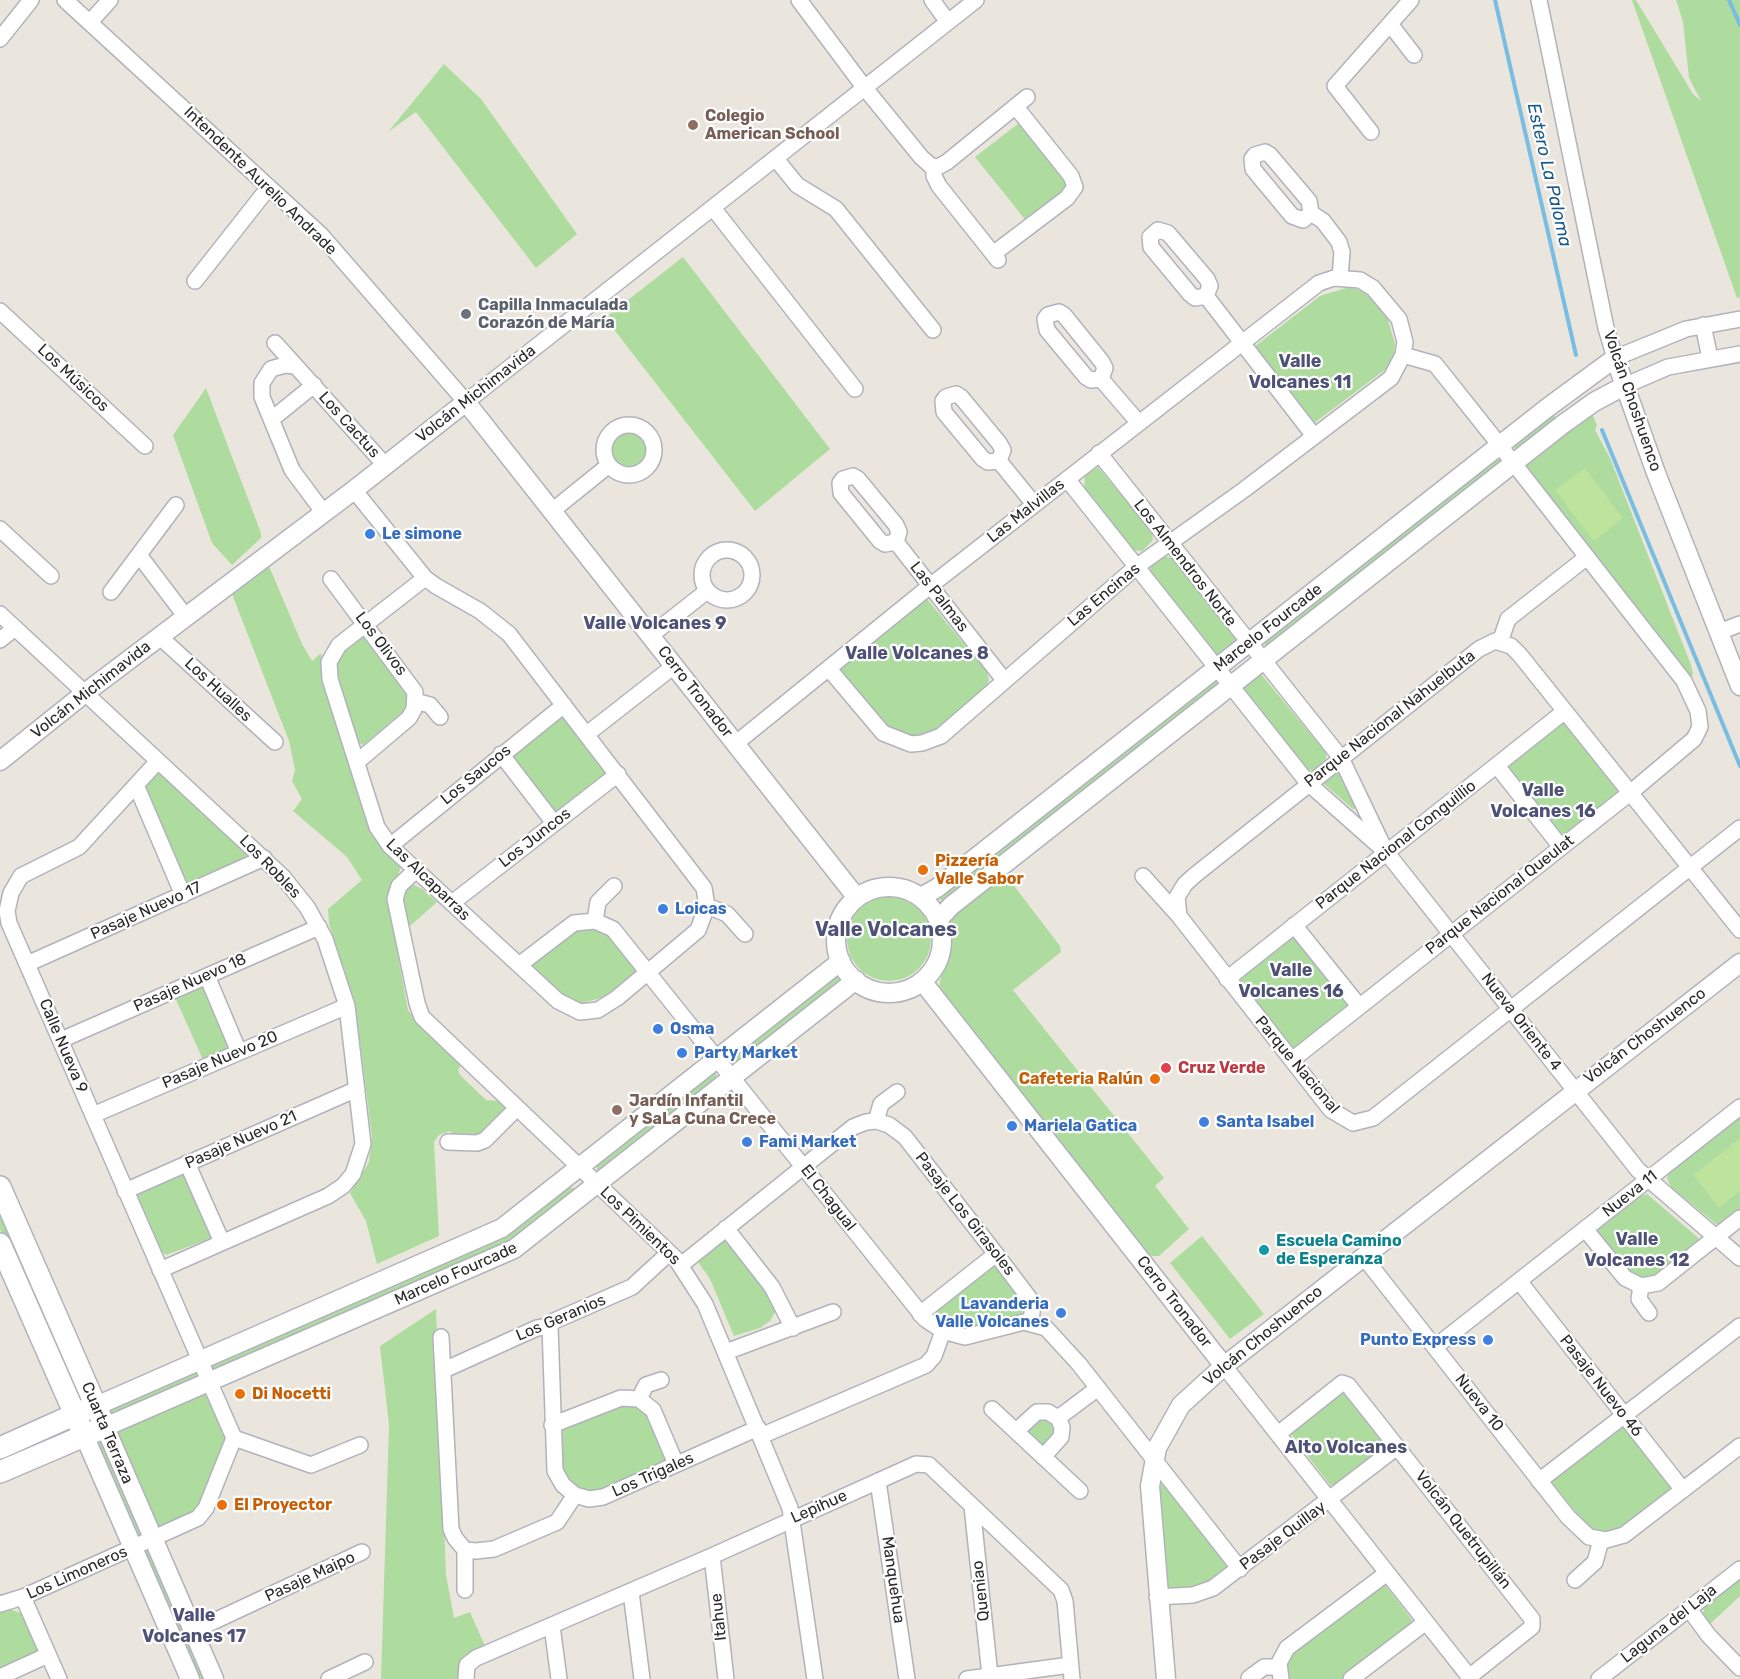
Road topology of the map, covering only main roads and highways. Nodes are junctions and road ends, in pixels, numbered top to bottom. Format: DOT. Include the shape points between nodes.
graph roads {
  1 [pos="0,1187"];
  2 [pos="0,1244"];
  3 [pos="96,1406"];
  4 [pos="75,1415"];
  5 [pos="105,1426"];
  6 [pos="84,1436"];
  7 [pos="0,1448"];
  8 [pos="0,1472"];
  1 -- 3 [label="main road, Cuarta Terraza"];
  2 -- 4 [label="main road, Cuarta Terraza"];
  3 -- 4 [label="main road, Marcelo Fourcade"];
  3 -- 5 [label="main road, Cuarta Terraza"];
  4 -- 6 [label="main road, Cuarta Terraza"];
  4 -- 7 [label="main road, Marcelo Fourcade"];
  5 -- 6 [label="main road, Marcelo Fourcade"];
  6 -- 8 [label="main road, Marcelo Fourcade"];
}
